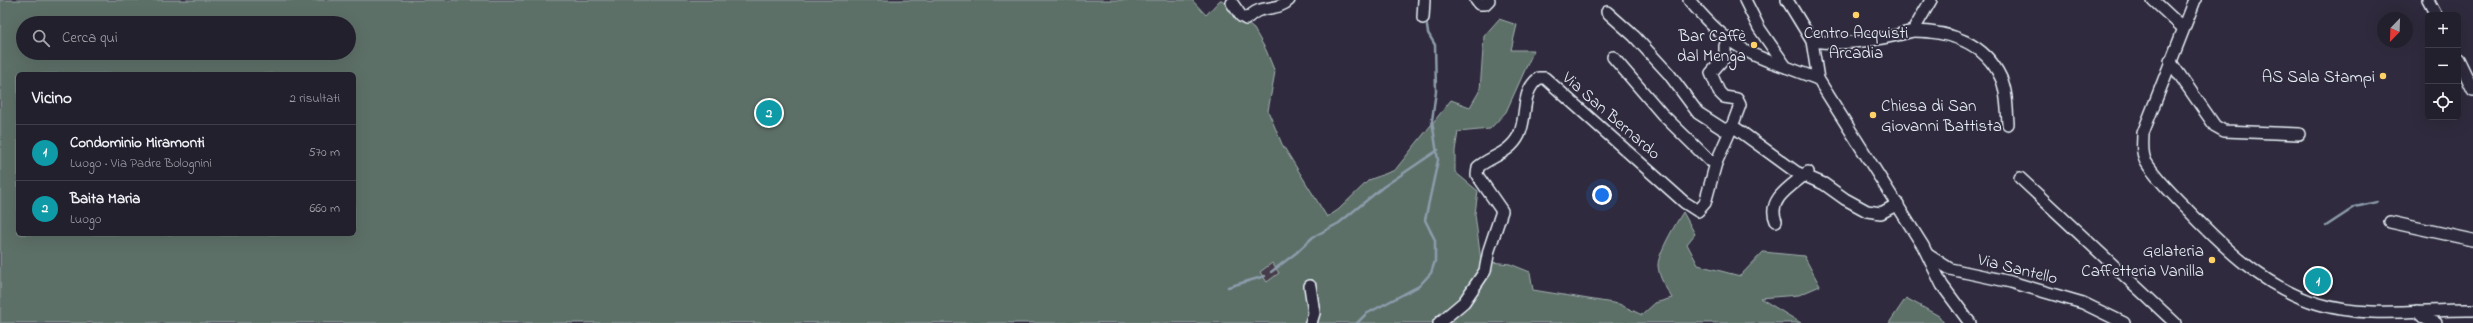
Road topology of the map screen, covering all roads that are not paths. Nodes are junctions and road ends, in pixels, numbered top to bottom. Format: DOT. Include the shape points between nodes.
graph roads {
  1 [pos="1289,0"];
  2 [pos="1424,0"];
  3 [pos="1476,0"];
  4 [pos="1489,0"];
  5 [pos="1689,0"];
  6 [pos="1745,0"];
  7 [pos="1787,0"];
  8 [pos="1931,0"];
  9 [pos="2153,0"];
  10 [pos="2195,0"];
  11 [pos="2428,0"];
  12 [pos="1232,3"];
  13 [pos="1607,12"];
  14 [pos="2434,12"];
  15 [pos="1423,18"];
  16 [pos="2183,28"];
  17 [pos="1913,31"];
  18 [pos="1729,39"];
  19 [pos="1812,41"];
  20 [pos="1614,57"];
  21 [pos="2170,61"];
  22 [pos="2461,65"];
  23 [pos="1786,67"];
  24 [pos="1818,79"];
  25 [pos="2472,87"];
  26 [pos="2008,124"];
  27 [pos="1732,130"];
  28 [pos="2299,134"];
  29 [pos="1716,163"];
  30 [pos="1808,172"];
  31 [pos="2020,178"];
  32 [pos="1898,204"];
  33 [pos="1776,221"];
  34 [pos="2390,222"];
  35 [pos="2473,240"];
  36 [pos="1928,255"];
  37 [pos="1310,286"];
  38 [pos="2417,310"];
  39 [pos="2473,310"];
  40 [pos="1311,323"];
  41 [pos="1439,323"];
  42 [pos="1970,323"];
  43 [pos="2124,323"];
  44 [pos="2175,323"];
  45 [pos="2436,323"];
  1 -- 12 [label="street" via="1285,4 1259,10 1246,19"];
  2 -- 15 [label="street"];
  3 -- 4 [label="street" via="1480,4 1486,4"];
  5 -- 18 [label="street" via="1712,28"];
  6 -- 23 [label="street" via="1759,28"];
  7 -- 19 [label="street"];
  8 -- 17 [label="street"];
  9 -- 16 [label="street"];
  10 -- 16 [label="street"];
  11 -- 14 [label="street"];
  13 -- 27 [label="street" via="1634,36 1669,74 1698,113 1723,129"];
  16 -- 21 [label="street"];
  17 -- 19 [label="street" via="1856,43 1830,44"];
  17 -- 26 [label="street" via="1940,33 1962,39 1977,48 1992,63 2002,79"];
  18 -- 23 [label="street" via="1744,51"];
  18 -- 27 [label="street, Via San Bernardo" via="1725,46 1725,57 1711,73 1719,92 1724,97 1737,99 1740,105"];
  19 -- 24 [label="street"];
  20 -- 29 [label="street, Via San Bernardo" via="1662,114 1709,160"];
  21 -- 28 [label="street" via="2215,126 2224,131"];
  21 -- 38 [label="street" via="2143,133 2143,152 2146,162 2156,174 2225,249 2245,265 2292,294 2320,305 2352,310"];
  22 -- 25 [label="street"];
  23 -- 24 [label="street"];
  24 -- 32 [label="street"];
  27 -- 29 [label="street, Via San Bernardo"];
  27 -- 30 [label="street" via="1742,131 1796,172"];
  29 -- 41 [label="street, Via San Bernardo" via="1705,203 1698,210 1684,202 1545,78 1539,78 1529,87 1519,135 1506,151 1478,167 1477,175 1502,211 1485,271 1464,302"];
  30 -- 32 [label="street" via="1844,199 1867,211 1882,213"];
  30 -- 33 [label="street" via="1775,202 1772,214"];
  31 -- 44 [label="street"];
  32 -- 36 [label="street"];
  34 -- 35 [label="street"];
  36 -- 42 [label="street" via="1942,284"];
  36 -- 43 [label="street, Via Santello" via="1950,269 2011,282 2083,303"];
  37 -- 40 [label="street" via="1314,313"];
  38 -- 39 [label="street"];
  38 -- 45 [label="street" via="2424,318"];
}
